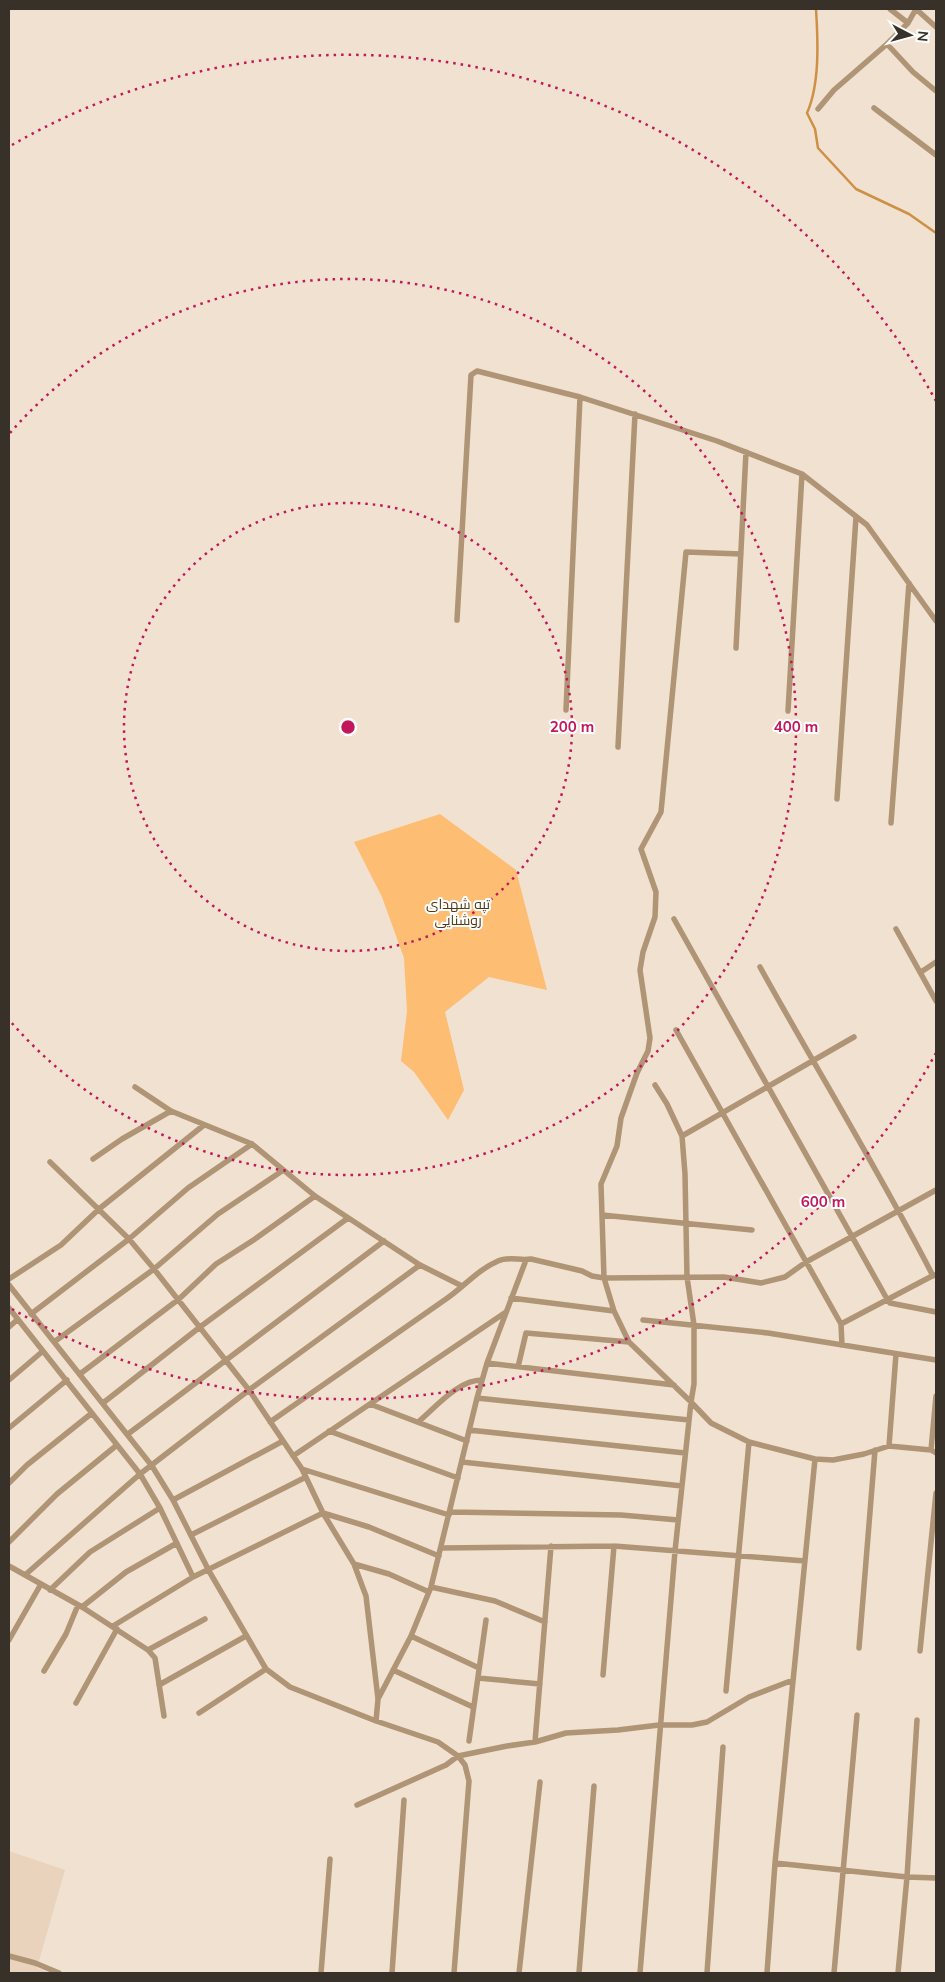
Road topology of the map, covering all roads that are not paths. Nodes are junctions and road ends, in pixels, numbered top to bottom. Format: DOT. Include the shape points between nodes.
graph roads {
  1 [pos="890,9"];
  2 [pos="916,9"];
  3 [pos="908,23"];
  4 [pos="936,27"];
  5 [pos="888,44"];
  6 [pos="936,91"];
  7 [pos="874,108"];
  8 [pos="818,109"];
  9 [pos="936,156"];
  10 [pos="580,397"];
  11 [pos="635,414"];
  12 [pos="746,452"];
  13 [pos="802,474"];
  14 [pos="856,516"];
  15 [pos="740,554"];
  16 [pos="909,583"];
  17 [pos="458,620"];
  18 [pos="936,621"];
  19 [pos="736,648"];
  20 [pos="566,710"];
  21 [pos="788,711"];
  22 [pos="618,747"];
  23 [pos="837,799"];
  24 [pos="891,823"];
  25 [pos="674,919"];
  26 [pos="896,929"];
  27 [pos="936,962"];
  28 [pos="760,967"];
  29 [pos="921,972"];
  30 [pos="936,1001"];
  31 [pos="676,1030"];
  32 [pos="854,1037"];
  33 [pos="812,1061"];
  34 [pos="655,1085"];
  35 [pos="767,1086"];
  36 [pos="135,1087"];
  37 [pos="171,1111"];
  38 [pos="722,1111"];
  39 [pos="204,1125"];
  40 [pos="682,1136"];
  41 [pos="252,1144"];
  42 [pos="93,1160"];
  43 [pos="50,1162"];
  44 [pos="282,1171"];
  45 [pos="936,1190"];
  46 [pos="315,1196"];
  47 [pos="99,1209"];
  48 [pos="900,1211"];
  49 [pos="602,1215"];
  50 [pos="348,1218"];
  51 [pos="686,1224"];
  52 [pos="752,1230"];
  53 [pos="851,1237"];
  54 [pos="129,1239"];
  55 [pos="384,1242"];
  56 [pos="526,1260"];
  57 [pos="806,1262"];
  58 [pos="420,1265"];
  59 [pos="154,1269"];
  60 [pos="935,1275"];
  61 [pos="687,1276"];
  62 [pos="604,1278"];
  63 [pos="9,1279"];
  64 [pos="9,1285"];
  65 [pos="462,1286"];
  66 [pos="511,1298"];
  67 [pos="179,1299"];
  68 [pos="887,1299"];
  69 [pos="9,1308"];
  70 [pos="614,1311"];
  71 [pos="506,1312"];
  72 [pos="936,1312"];
  73 [pos="31,1314"];
  74 [pos="18,1319"];
  75 [pos="643,1320"];
  76 [pos="841,1324"];
  77 [pos="694,1325"];
  78 [pos="9,1327"];
  79 [pos="200,1327"];
  80 [pos="54,1342"];
  81 [pos="629,1342"];
  82 [pos="842,1345"];
  83 [pos="43,1351"];
  84 [pos="896,1354"];
  85 [pos="226,1360"];
  86 [pos="936,1360"];
  87 [pos="487,1363"];
  88 [pos="518,1366"];
  89 [pos="80,1374"];
  90 [pos="9,1380"];
  91 [pos="67,1380"];
  92 [pos="482,1380"];
  93 [pos="674,1385"];
  94 [pos="249,1390"];
  95 [pos="936,1396"];
  96 [pos="477,1398"];
  97 [pos="691,1402"];
  98 [pos="103,1403"];
  99 [pos="370,1404"];
  100 [pos="92,1413"];
  101 [pos="689,1420"];
  102 [pos="270,1422"];
  103 [pos="418,1422"];
  104 [pos="9,1428"];
  105 [pos="469,1430"];
  106 [pos="329,1431"];
  107 [pos="128,1434"];
  108 [pos="283,1441"];
  109 [pos="467,1441"];
  110 [pos="749,1442"];
  111 [pos="118,1446"];
  112 [pos="889,1446"];
  113 [pos="875,1450"];
  114 [pos="934,1452"];
  115 [pos="686,1453"];
  116 [pos="293,1456"];
  117 [pos="815,1459"];
  118 [pos="462,1462"];
  119 [pos="152,1466"];
  120 [pos="302,1469"];
  121 [pos="140,1474"];
  122 [pos="306,1477"];
  123 [pos="458,1478"];
  124 [pos="9,1483"];
  125 [pos="682,1486"];
  126 [pos="936,1493"];
  127 [pos="173,1500"];
  128 [pos="160,1508"];
  129 [pos="323,1513"];
  130 [pos="450,1513"];
  131 [pos="678,1520"];
  132 [pos="190,1535"];
  133 [pos="9,1542"];
  134 [pos="178,1543"];
  135 [pos="551,1546"];
  136 [pos="614,1546"];
  137 [pos="442,1548"];
  138 [pos="675,1550"];
  139 [pos="439,1556"];
  140 [pos="738,1556"];
  141 [pos="805,1561"];
  142 [pos="354,1564"];
  143 [pos="9,1566"];
  144 [pos="209,1571"];
  145 [pos="25,1575"];
  146 [pos="193,1577"];
  147 [pos="41,1584"];
  148 [pos="430,1589"];
  149 [pos="50,1590"];
  150 [pos="80,1606"];
  151 [pos="205,1619"];
  152 [pos="486,1620"];
  153 [pos="545,1622"];
  154 [pos="115,1628"];
  155 [pos="246,1636"];
  156 [pos="411,1636"];
  157 [pos="9,1640"];
  158 [pos="859,1648"];
  159 [pos="148,1650"];
  160 [pos="920,1651"];
  161 [pos="479,1668"];
  162 [pos="266,1669"];
  163 [pos="393,1670"];
  164 [pos="44,1671"];
  165 [pos="603,1675"];
  166 [pos="478,1678"];
  167 [pos="793,1680"];
  168 [pos="540,1684"];
  169 [pos="159,1685"];
  170 [pos="726,1691"];
  171 [pos="378,1699"];
  172 [pos="76,1703"];
  173 [pos="474,1707"];
  174 [pos="199,1713"];
  175 [pos="857,1715"];
  176 [pos="164,1716"];
  177 [pos="917,1720"];
  178 [pos="376,1721"];
  179 [pos="660,1725"];
  180 [pos="468,1741"];
  181 [pos="536,1742"];
  182 [pos="723,1747"];
  183 [pos="458,1756"];
  184 [pos="540,1782"];
  185 [pos="594,1786"];
  186 [pos="404,1800"];
  187 [pos="358,1805"];
  188 [pos="330,1859"];
  189 [pos="775,1863"];
  190 [pos="842,1869"];
  191 [pos="907,1877"];
  192 [pos="936,1878"];
  193 [pos="9,1956"];
  194 [pos="59,1973"];
  195 [pos="322,1973"];
  196 [pos="392,1973"];
  197 [pos="454,1973"];
  198 [pos="520,1973"];
  199 [pos="580,1973"];
  200 [pos="640,1973"];
  201 [pos="707,1973"];
  202 [pos="767,1973"];
  203 [pos="834,1973"];
  204 [pos="898,1973"];
  1 -- 3 [label="street"];
  2 -- 3 [label="street"];
  2 -- 4 [label="street"];
  3 -- 5 [label="street"];
  5 -- 6 [label="street" via="913,72"];
  5 -- 8 [label="street" via="834,90"];
  7 -- 9 [label="street"];
  10 -- 11 [label="street"];
  10 -- 17 [label="street" via="477,371 471,375"];
  10 -- 20 [label="street"];
  11 -- 12 [label="street"];
  11 -- 22 [label="street"];
  12 -- 13 [label="street"];
  12 -- 15 [label="street"];
  13 -- 14 [label="street"];
  13 -- 21 [label="street"];
  14 -- 16 [label="street" via="867,525"];
  14 -- 23 [label="street"];
  15 -- 19 [label="street"];
  15 -- 49 [label="street" via="686,552 661,812 641,849 656,892 655,917 640,970 650,1038 622,1118 617,1146 601,1184"];
  16 -- 18 [label="street"];
  16 -- 24 [label="street"];
  25 -- 35 [label="street"];
  26 -- 29 [label="street"];
  27 -- 29 [label="street"];
  28 -- 33 [label="street"];
  29 -- 30 [label="street"];
  31 -- 38 [label="street"];
  32 -- 33 [label="street"];
  33 -- 35 [label="street"];
  33 -- 48 [label="street"];
  34 -- 40 [label="street"];
  35 -- 38 [label="street"];
  35 -- 53 [label="street"];
  36 -- 37 [label="street"];
  37 -- 39 [label="street"];
  37 -- 42 [label="street"];
  38 -- 40 [label="street"];
  38 -- 57 [label="street"];
  39 -- 41 [label="street"];
  39 -- 47 [label="street"];
  40 -- 51 [label="street"];
  41 -- 44 [label="street"];
  41 -- 54 [label="street" via="188,1188"];
  43 -- 47 [label="street"];
  44 -- 46 [label="street"];
  44 -- 59 [label="street" via="218,1214"];
  45 -- 48 [label="street"];
  46 -- 50 [label="street"];
  46 -- 67 [label="street" via="216,1264"];
  47 -- 54 [label="street"];
  47 -- 63 [label="street" via="61,1245"];
  48 -- 53 [label="street"];
  48 -- 60 [label="street"];
  49 -- 51 [label="street"];
  49 -- 62 [label="street"];
  50 -- 55 [label="street"];
  50 -- 79 [label="street"];
  51 -- 52 [label="street"];
  51 -- 61 [label="street"];
  53 -- 57 [label="street"];
  53 -- 68 [label="street"];
  54 -- 59 [label="street"];
  54 -- 73 [label="street"];
  55 -- 58 [label="street"];
  55 -- 85 [label="street"];
  56 -- 62 [label="street"];
  56 -- 65 [label="street" via="513,1257 500,1260 479,1270"];
  56 -- 66 [label="street"];
  57 -- 61 [label="street" via="785,1278 761,1283"];
  57 -- 76 [label="street"];
  58 -- 65 [label="street"];
  58 -- 94 [label="street"];
  59 -- 67 [label="street"];
  59 -- 80 [label="street"];
  60 -- 68 [label="street"];
  61 -- 62 [label="street"];
  61 -- 77 [label="street"];
  62 -- 70 [label="street"];
  64 -- 73 [label="street"];
  65 -- 102 [label="street"];
  66 -- 70 [label="street"];
  66 -- 71 [label="street"];
  67 -- 79 [label="street"];
  67 -- 89 [label="street"];
  68 -- 72 [label="street" via="890,1303"];
  68 -- 76 [label="street"];
  69 -- 74 [label="street"];
  70 -- 81 [label="street"];
  71 -- 87 [label="street"];
  71 -- 99 [label="street"];
  73 -- 80 [label="street"];
  74 -- 78 [label="street"];
  74 -- 83 [label="street"];
  75 -- 77 [label="street"];
  76 -- 82 [label="street"];
  77 -- 82 [label="street"];
  77 -- 97 [label="street"];
  79 -- 85 [label="street"];
  79 -- 98 [label="street"];
  80 -- 89 [label="street"];
  81 -- 88 [label="street" via="526,1334"];
  81 -- 93 [label="street"];
  82 -- 84 [label="street"];
  83 -- 90 [label="street"];
  83 -- 91 [label="street"];
  84 -- 86 [label="street"];
  84 -- 112 [label="street"];
  85 -- 94 [label="street"];
  85 -- 107 [label="street"];
  87 -- 88 [label="street"];
  87 -- 92 [label="street"];
  88 -- 93 [label="street"];
  89 -- 98 [label="street"];
  91 -- 100 [label="street"];
  91 -- 104 [label="street"];
  92 -- 96 [label="street"];
  92 -- 103 [label="street" via="473,1380 454,1391"];
  93 -- 97 [label="street"];
  94 -- 102 [label="street"];
  94 -- 119 [label="street"];
  95 -- 114 [label="street"];
  96 -- 101 [label="street"];
  96 -- 105 [label="street"];
  97 -- 101 [label="street"];
  97 -- 110 [label="street" via="711,1422"];
  98 -- 107 [label="street"];
  99 -- 103 [label="street"];
  99 -- 106 [label="street"];
  100 -- 111 [label="street"];
  100 -- 124 [label="street"];
  101 -- 115 [label="street"];
  102 -- 108 [label="street"];
  103 -- 109 [label="street"];
  105 -- 109 [label="street"];
  105 -- 115 [label="street"];
  106 -- 116 [label="street"];
  106 -- 123 [label="street"];
  107 -- 119 [label="street"];
  108 -- 116 [label="street"];
  108 -- 127 [label="street"];
  109 -- 118 [label="street"];
  110 -- 117 [label="street"];
  110 -- 140 [label="street"];
  111 -- 121 [label="street"];
  111 -- 133 [label="street" via="57,1494"];
  112 -- 113 [label="street"];
  112 -- 114 [label="street"];
  113 -- 117 [label="street" via="833,1460"];
  113 -- 158 [label="street"];
  115 -- 125 [label="street"];
  116 -- 120 [label="street"];
  117 -- 141 [label="street"];
  118 -- 123 [label="street"];
  118 -- 125 [label="street"];
  119 -- 121 [label="street"];
  119 -- 127 [label="street"];
  120 -- 122 [label="street"];
  120 -- 130 [label="street"];
  121 -- 128 [label="street"];
  121 -- 145 [label="street"];
  122 -- 129 [label="street"];
  122 -- 132 [label="street"];
  123 -- 130 [label="street"];
  125 -- 131 [label="street"];
  126 -- 160 [label="street"];
  127 -- 132 [label="street"];
  128 -- 134 [label="street"];
  128 -- 149 [label="street" via="90,1552"];
  129 -- 139 [label="street" via="369,1527"];
  129 -- 142 [label="street"];
  129 -- 144 [label="street"];
  130 -- 131 [label="street" via="621,1515"];
  130 -- 137 [label="street"];
  131 -- 138 [label="street"];
  132 -- 144 [label="street"];
  134 -- 146 [label="street"];
  134 -- 150 [label="street" via="126,1572"];
  135 -- 136 [label="street"];
  135 -- 137 [label="street"];
  135 -- 153 [label="street"];
  136 -- 138 [label="street"];
  136 -- 165 [label="street"];
  137 -- 139 [label="street"];
  138 -- 140 [label="street"];
  138 -- 179 [label="street"];
  139 -- 148 [label="street"];
  140 -- 141 [label="street"];
  140 -- 170 [label="street"];
  141 -- 167 [label="street"];
  142 -- 148 [label="street"];
  142 -- 171 [label="street" via="366,1596"];
  143 -- 145 [label="street"];
  144 -- 146 [label="street"];
  144 -- 155 [label="street"];
  145 -- 147 [label="street"];
  146 -- 154 [label="street"];
  147 -- 149 [label="street"];
  147 -- 157 [label="street"];
  148 -- 153 [label="street" via="495,1601"];
  148 -- 156 [label="street"];
  149 -- 150 [label="street"];
  150 -- 154 [label="street"];
  150 -- 164 [label="street"];
  151 -- 159 [label="street"];
  152 -- 161 [label="street"];
  153 -- 168 [label="street"];
  154 -- 159 [label="street"];
  154 -- 172 [label="street"];
  155 -- 162 [label="street"];
  155 -- 169 [label="street"];
  156 -- 161 [label="street"];
  156 -- 163 [label="street"];
  159 -- 169 [label="street" via="155,1658"];
  161 -- 166 [label="street"];
  162 -- 174 [label="street"];
  162 -- 178 [label="street" via="290,1687"];
  163 -- 171 [label="street"];
  163 -- 173 [label="street"];
  166 -- 168 [label="street"];
  166 -- 173 [label="street"];
  167 -- 179 [label="street" via="748,1696 707,1722"];
  167 -- 189 [label="street"];
  168 -- 181 [label="street"];
  169 -- 176 [label="street"];
  171 -- 178 [label="street"];
  173 -- 180 [label="street"];
  175 -- 190 [label="street"];
  177 -- 191 [label="street"];
  178 -- 183 [label="street" via="438,1742"];
  179 -- 181 [label="street" via="566,1733"];
  179 -- 200 [label="street"];
  181 -- 183 [label="street"];
  182 -- 201 [label="street"];
  183 -- 187 [label="street" via="446,1765"];
  183 -- 197 [label="street" via="466,1765 470,1781"];
  184 -- 198 [label="street"];
  185 -- 199 [label="street"];
  186 -- 196 [label="street"];
  188 -- 195 [label="street"];
  189 -- 190 [label="street"];
  189 -- 202 [label="street"];
  190 -- 191 [label="street"];
  190 -- 203 [label="street"];
  191 -- 192 [label="street"];
  191 -- 204 [label="street"];
  193 -- 194 [label="street"];
}
